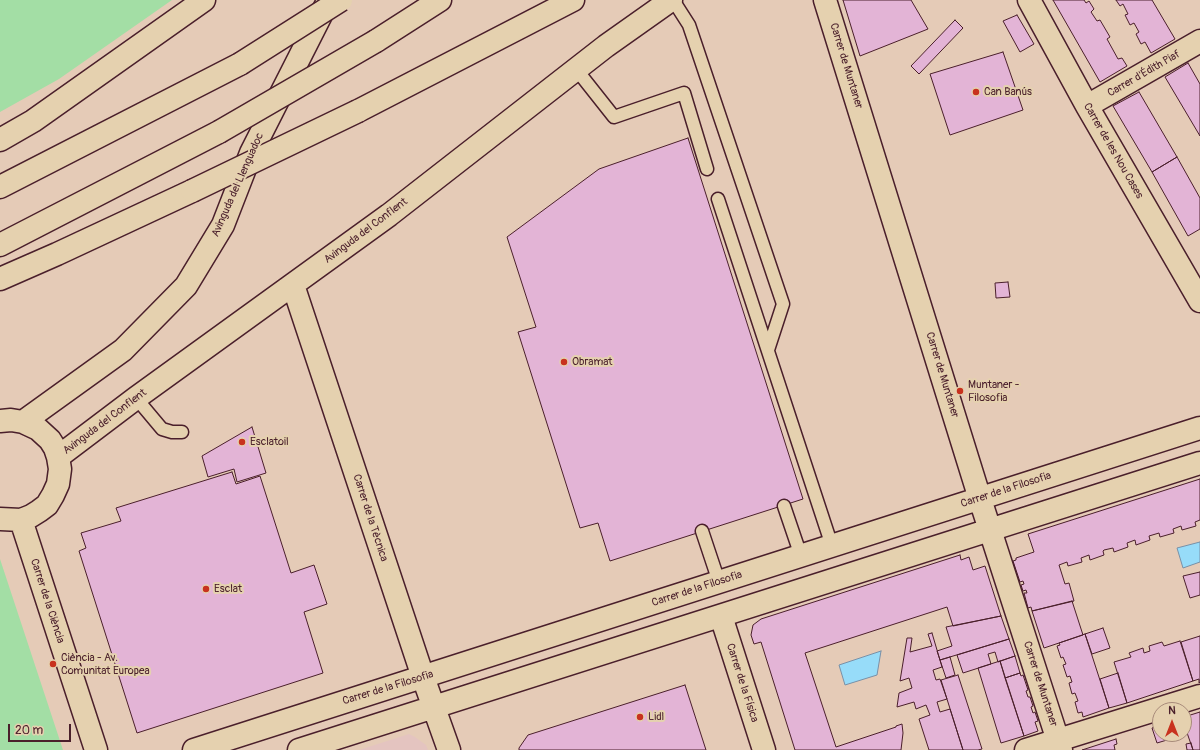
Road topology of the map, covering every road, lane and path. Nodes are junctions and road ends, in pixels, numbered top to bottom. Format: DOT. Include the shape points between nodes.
graph roads {
  1 [pos="204,0"];
  2 [pos="328,0"];
  3 [pos="341,0"];
  4 [pos="440,0"];
  5 [pos="573,0"];
  6 [pos="672,0"];
  7 [pos="825,0"];
  8 [pos="1029,0"];
  9 [pos="1200,41"];
  10 [pos="576,69"];
  11 [pos="1087,106"];
  12 [pos="0,140"];
  13 [pos="707,169"];
  14 [pos="0,187"];
  15 [pos="718,199"];
  16 [pos="0,245"];
  17 [pos="0,279"];
  18 [pos="293,285"];
  19 [pos="1200,301"];
  20 [pos="768,350"];
  21 [pos="136,398"];
  22 [pos="0,421"];
  23 [pos="23,422"];
  24 [pos="1200,428"];
  25 [pos="182,432"];
  26 [pos="58,457"];
  27 [pos="1200,463"];
  28 [pos="980,499"];
  29 [pos="784,506"];
  30 [pos="10,519"];
  31 [pos="990,529"];
  32 [pos="702,531"];
  33 [pos="832,546"];
  34 [pos="800,556"];
  35 [pos="719,582"];
  36 [pos="721,616"];
  37 [pos="423,677"];
  38 [pos="1200,696"];
  39 [pos="434,706"];
  40 [pos="1060,745"];
  41 [pos="96,750"];
  42 [pos="194,750"];
  43 [pos="299,750"];
  44 [pos="449,750"];
  45 [pos="764,750"];
  46 [pos="1026,750"];
  1 -- 12 [label="main road" via="33,121"];
  2 -- 23 [label="main road, Avinguda del Llenguadoc" via="251,153 223,225 186,286 123,350"];
  3 -- 14 [label="main road, bridge" via="240,64"];
  4 -- 16 [label="main road, bridge" via="376,41 219,132"];
  5 -- 17 [label="main road, bridge" via="358,111"];
  6 -- 10 [label="main road, Avinguda del Conflent"];
  6 -- 20 [label="lane" via="689,25 783,304"];
  7 -- 28 [label="main road, Carrer de Muntaner"];
  8 -- 11 [label="main road, Carrer de les Nou Cases"];
  9 -- 11 [label="main road, Carrer d'Édith Piaf"];
  10 -- 13 [label="lane" via="614,117 684,93"];
  10 -- 18 [label="main road, Avinguda del Conflent" via="424,188"];
  11 -- 19 [label="main road, Carrer de les Nou Cases"];
  15 -- 20 [label="lane"];
  18 -- 21 [label="main road, Avinguda del Conflent"];
  18 -- 37 [label="main road, Carrer de la Tècnica"];
  20 -- 33 [label="lane"];
  21 -- 25 [label="lane" via="162,429"];
  21 -- 26 [label="main road, Avinguda del Conflent"];
  22 -- 23 [label="main road"];
  23 -- 26 [label="main road" via="38,428 50,440"];
  24 -- 28 [label="main road, Carrer de la Filosofia"];
  26 -- 30 [label="main road" via="58,484 47,505 31,516"];
  27 -- 31 [label="main road"];
  28 -- 31 [label="main road, Carrer de Muntaner"];
  28 -- 33 [label="main road, Carrer de la Filosofia"];
  29 -- 34 [label="lane"];
  30 -- 41 [label="main road, Carrer de la Ciència"];
  31 -- 36 [label="main road"];
  31 -- 40 [label="main road, Carrer de Muntaner"];
  32 -- 35 [label="lane"];
  33 -- 34 [label="main road, Carrer de la Filosofia"];
  34 -- 35 [label="main road, Carrer de la Filosofia"];
  35 -- 37 [label="main road, Carrer de la Filosofia"];
  36 -- 39 [label="main road"];
  36 -- 45 [label="main road, Carrer de la Física"];
  37 -- 39 [label="main road, Carrer de la Tècnica"];
  37 -- 42 [label="main road, Carrer de la Filosofia"];
  38 -- 40 [label="main road"];
  39 -- 43 [label="main road"];
  39 -- 44 [label="main road, Carrer de la Tècnica"];
  40 -- 46 [label="main road"];
}
